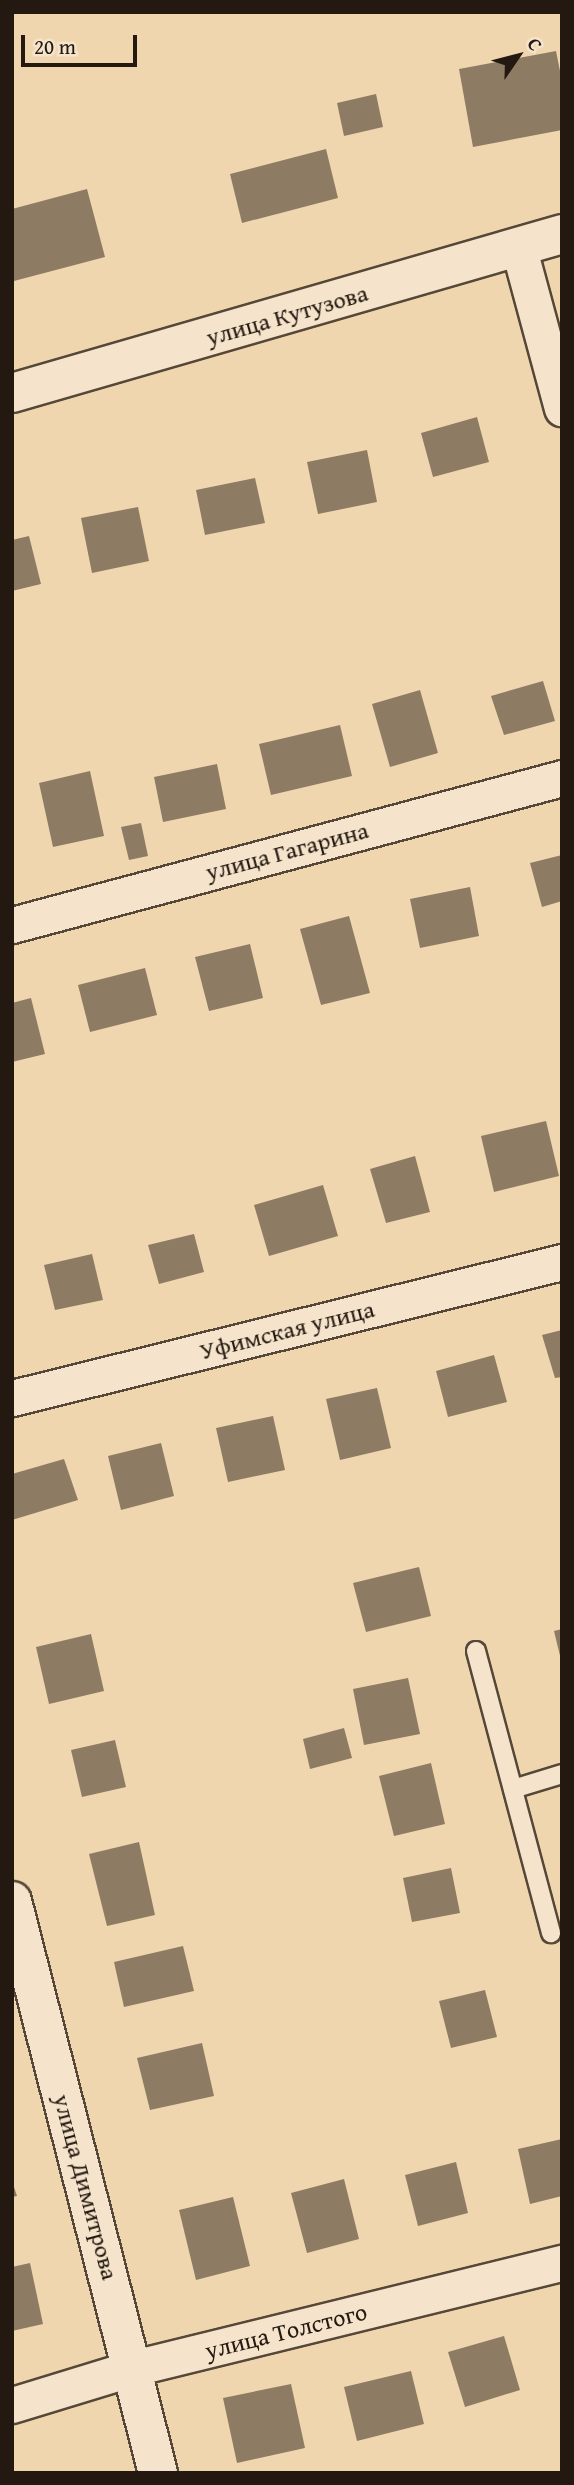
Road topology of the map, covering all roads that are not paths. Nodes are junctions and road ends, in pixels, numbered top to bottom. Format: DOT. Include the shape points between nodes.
graph roads {
  1 [pos="562,234"];
  2 [pos="519,249"];
  3 [pos="12,393"];
  4 [pos="562,408"];
  5 [pos="562,778"];
  6 [pos="12,925"];
  7 [pos="562,1262"];
  8 [pos="12,1398"];
  9 [pos="476,1651"];
  10 [pos="562,1774"];
  11 [pos="513,1789"];
  12 [pos="12,1901"];
  13 [pos="551,1933"];
  14 [pos="562,2263"];
  15 [pos="133,2368"];
  16 [pos="12,2405"];
  17 [pos="158,2473"];
  1 -- 2 [label="main road, улица Кутузова"];
  2 -- 3 [label="main road, улица Кутузова"];
  2 -- 4 [label="street"];
  5 -- 6 [label="street, улица Гагарина"];
  7 -- 8 [label="street, Уфимская улица"];
  9 -- 11 [label="lane"];
  10 -- 11 [label="lane"];
  11 -- 13 [label="lane"];
  12 -- 15 [label="main road, улица Димитрова"];
  14 -- 15 [label="street, улица Толстого"];
  15 -- 16 [label="street, улица Толстого"];
  15 -- 17 [label="main road, улица Димитрова"];
}
